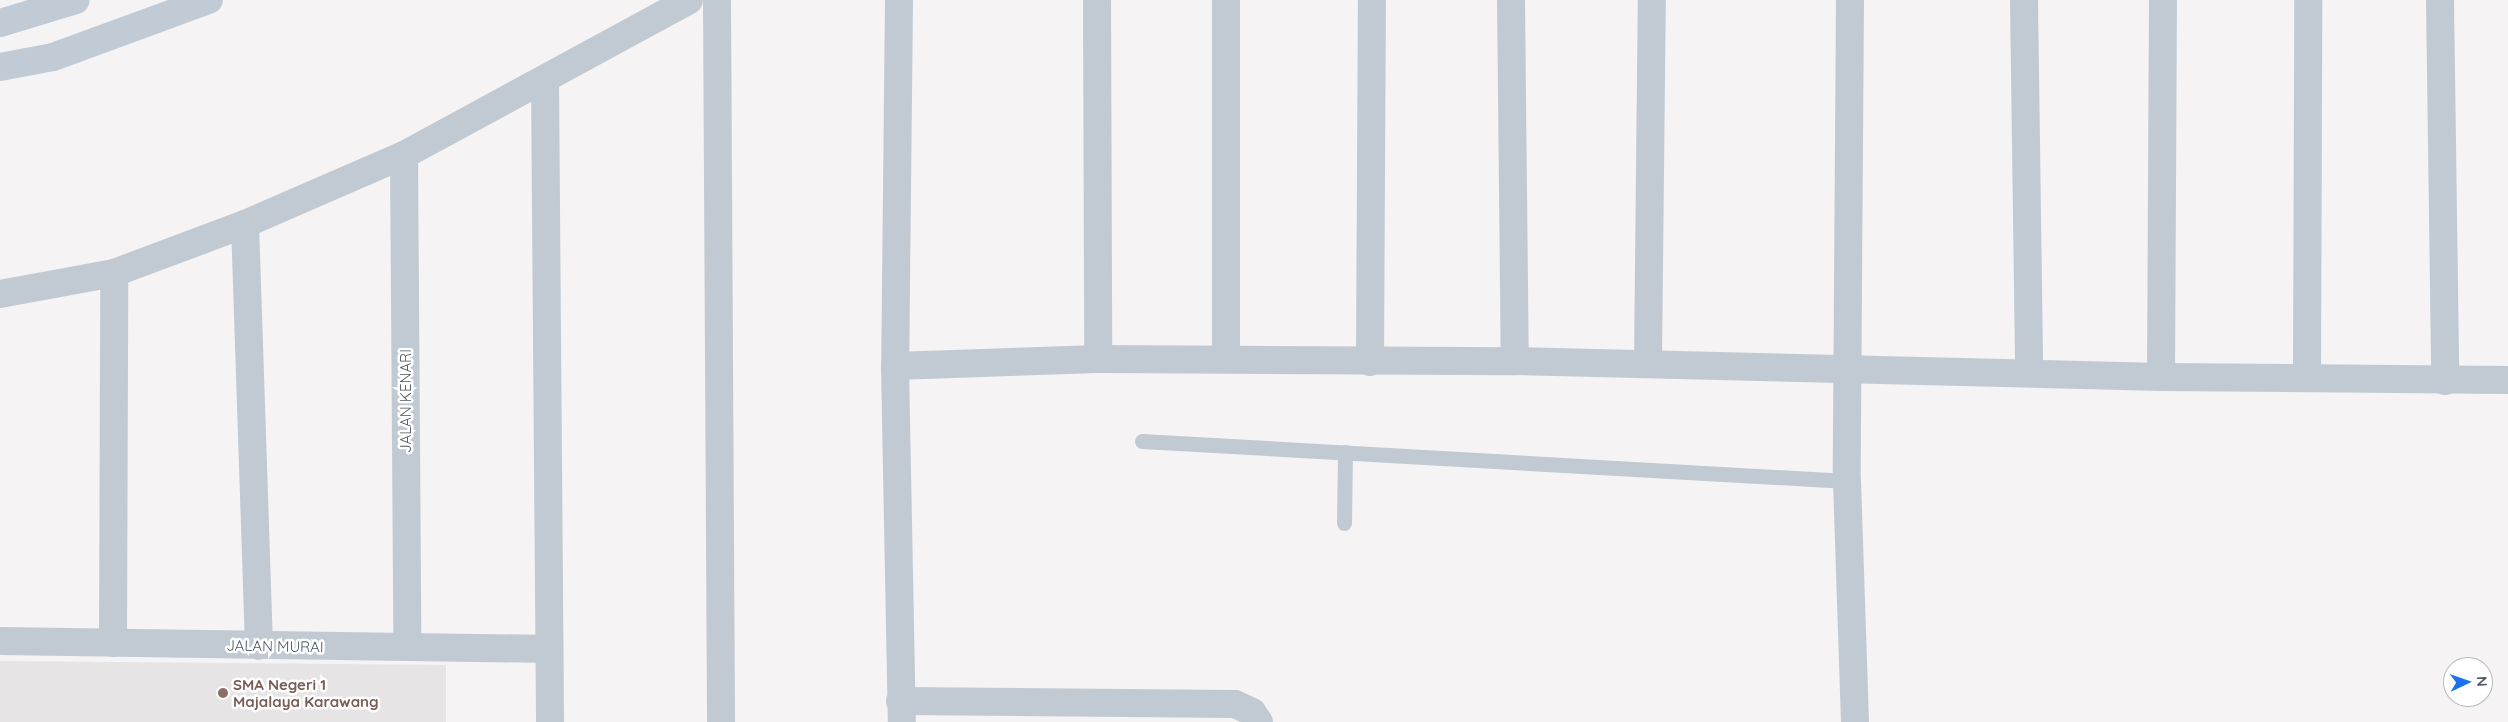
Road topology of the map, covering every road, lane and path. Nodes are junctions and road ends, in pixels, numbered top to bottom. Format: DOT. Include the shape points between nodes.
graph roads {
  1 [pos="76,0"];
  2 [pos="209,0"];
  3 [pos="689,0"];
  4 [pos="717,0"];
  5 [pos="899,0"];
  6 [pos="1096,0"];
  7 [pos="1226,0"];
  8 [pos="1372,0"];
  9 [pos="1511,0"];
  10 [pos="1652,0"];
  11 [pos="1850,0"];
  12 [pos="2024,0"];
  13 [pos="2163,0"];
  14 [pos="2308,0"];
  15 [pos="2440,0"];
  16 [pos="178,6"];
  17 [pos="0,23"];
  18 [pos="0,68"];
  19 [pos="545,80"];
  20 [pos="404,155"];
  21 [pos="245,224"];
  22 [pos="114,273"];
  23 [pos="0,294"];
  24 [pos="1226,358"];
  25 [pos="1098,359"];
  26 [pos="1515,360"];
  27 [pos="1370,362"];
  28 [pos="1648,362"];
  29 [pos="895,366"];
  30 [pos="1847,370"];
  31 [pos="2029,372"];
  32 [pos="2161,377"];
  33 [pos="2307,378"];
  34 [pos="2508,380"];
  35 [pos="2445,381"];
  36 [pos="1142,441"];
  37 [pos="1345,452"];
  38 [pos="1847,480"];
  39 [pos="1344,523"];
  40 [pos="0,641"];
  41 [pos="113,643"];
  42 [pos="259,646"];
  43 [pos="407,646"];
  44 [pos="549,649"];
  45 [pos="901,712"];
  46 [pos="550,722"];
  47 [pos="721,722"];
  48 [pos="1260,722"];
  49 [pos="1855,722"];
  1 -- 17 [label="street"];
  2 -- 16 [label="street"];
  3 -- 19 [label="street"];
  4 -- 47 [label="street"];
  5 -- 29 [label="street"];
  6 -- 25 [label="street"];
  7 -- 24 [label="street"];
  8 -- 27 [label="street"];
  9 -- 26 [label="street"];
  10 -- 28 [label="street"];
  11 -- 30 [label="street"];
  12 -- 31 [label="street"];
  13 -- 32 [label="street"];
  14 -- 33 [label="street"];
  15 -- 35 [label="street"];
  16 -- 18 [label="street" via="53,57"];
  19 -- 20 [label="street"];
  19 -- 44 [label="street"];
  20 -- 21 [label="street"];
  20 -- 43 [label="street, JALAN KENARI"];
  21 -- 22 [label="street"];
  21 -- 42 [label="street"];
  22 -- 23 [label="street"];
  22 -- 41 [label="street"];
  24 -- 25 [label="street"];
  24 -- 27 [label="street"];
  25 -- 29 [label="street"];
  26 -- 27 [label="street"];
  26 -- 28 [label="street"];
  28 -- 30 [label="street"];
  29 -- 45 [label="street"];
  30 -- 31 [label="street"];
  30 -- 38 [label="street"];
  31 -- 32 [label="street"];
  32 -- 33 [label="street"];
  33 -- 35 [label="street"];
  34 -- 35 [label="street"];
  36 -- 37 [label="lane"];
  37 -- 38 [label="lane"];
  37 -- 39 [label="lane"];
  38 -- 49 [label="street"];
  40 -- 41 [label="street, JALAN MURAI"];
  41 -- 42 [label="street, JALAN MURAI"];
  42 -- 43 [label="street, JALAN MURAI"];
  43 -- 44 [label="street, JALAN MURAI"];
  44 -- 46 [label="street"];
  45 -- 48 [label="street" via="1235,704 1252,712"];
}
